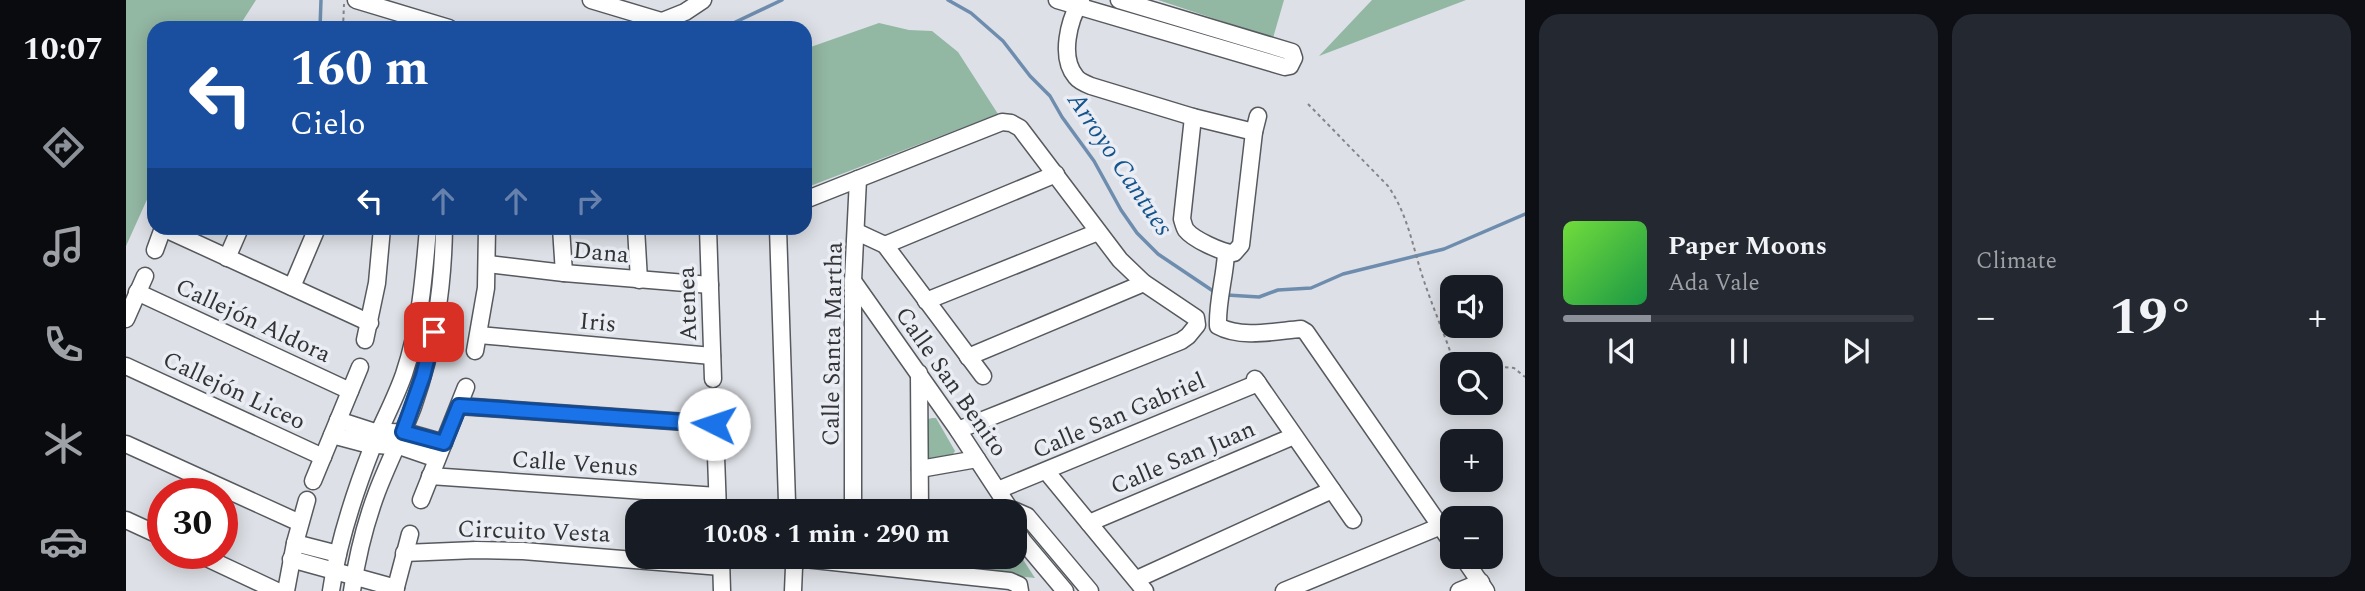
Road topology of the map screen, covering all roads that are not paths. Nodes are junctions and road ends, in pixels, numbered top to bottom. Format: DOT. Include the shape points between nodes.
graph roads {
  1 [pos="356,0"];
  2 [pos="591,0"];
  3 [pos="703,0"];
  4 [pos="1057,0"];
  5 [pos="1119,0"];
  6 [pos="1079,3"];
  7 [pos="426,21"];
  8 [pos="662,21"];
  9 [pos="1193,117"];
  10 [pos="1056,174"];
  11 [pos="858,178"];
  12 [pos="812,197"];
  13 [pos="857,232"];
  14 [pos="1098,232"];
  15 [pos="160,235"];
  16 [pos="178,235"];
  17 [pos="237,235"];
  18 [pos="314,235"];
  19 [pos="381,235"];
  20 [pos="429,235"];
  21 [pos="444,235"];
  22 [pos="487,235"];
  23 [pos="561,235"];
  24 [pos="636,235"];
  25 [pos="708,235"];
  26 [pos="778,235"];
  27 [pos="885,246"];
  28 [pos="155,250"];
  29 [pos="1226,253"];
  30 [pos="227,258"];
  31 [pos="488,264"];
  32 [pos="564,273"];
  33 [pos="145,276"];
  34 [pos="639,279"];
  35 [pos="853,281"];
  36 [pos="1144,282"];
  37 [pos="710,285"];
  38 [pos="292,287"];
  39 [pos="137,292"];
  40 [pos="926,300"];
  41 [pos="126,318"];
  42 [pos="370,323"];
  43 [pos="365,340"];
  44 [pos="712,356"];
  45 [pos="968,357"];
  46 [pos="126,366"];
  47 [pos="360,367"];
  48 [pos="919,373"];
  49 [pos="983,376"];
  50 [pos="713,379"];
  51 [pos="466,387"];
  52 [pos="350,391"];
  53 [pos="714,401"];
  54 [pos="459,406"];
  55 [pos="338,420"];
  56 [pos="714,424"];
  57 [pos="958,430"];
  58 [pos="332,435"];
  59 [pos="1294,436"];
  60 [pos="377,438"];
  61 [pos="400,439"];
  62 [pos="444,443"];
  63 [pos="126,444"];
  64 [pos="323,457"];
  65 [pos="438,459"];
  66 [pos="977,459"];
  67 [pos="920,469"];
  68 [pos="1046,471"];
  69 [pos="430,476"];
  70 [pos="313,481"];
  71 [pos="998,490"];
  72 [pos="1332,491"];
  73 [pos="666,499"];
  74 [pos="717,499"];
  75 [pos="787,499"];
  76 [pos="853,499"];
  77 [pos="920,499"];
  78 [pos="1004,499"];
  79 [pos="307,500"];
  80 [pos="421,500"];
  81 [pos="1027,516"];
  82 [pos="126,520"];
  83 [pos="1353,520"];
  84 [pos="300,523"];
  85 [pos="1089,523"];
  86 [pos="1440,525"];
  87 [pos="1440,526"];
  88 [pos="147,530"];
  89 [pos="410,534"];
  90 [pos="295,543"];
  91 [pos="1027,547"];
  92 [pos="404,553"];
  93 [pos="338,554"];
  94 [pos="625,557"];
  95 [pos="291,559"];
  96 [pos="230,569"];
  97 [pos="721,569"];
  98 [pos="1471,569"];
  99 [pos="342,584"];
  100 [pos="1141,585"];
  101 [pos="1483,587"];
  102 [pos="1019,588"];
  103 [pos="396,589"];
  104 [pos="277,591"];
  105 [pos="286,591"];
  106 [pos="722,591"];
  107 [pos="793,591"];
  108 [pos="1065,591"];
  109 [pos="1090,591"];
  110 [pos="1284,591"];
  111 [pos="1459,591"];
  1 -- 7 [label="street"];
  2 -- 8 [label="street"];
  3 -- 8 [label="street"];
  4 -- 6 [label="street"];
  5 -- 6 [label="street" via="1292,52 1292,62 1285,67"];
  6 -- 9 [label="street" via="1071,19 1068,45 1076,77 1091,86"];
  9 -- 29 [label="street" via="1182,219 1186,231"];
  9 -- 29 [label="street" via="1256,124 1241,246"];
  10 -- 11 [label="street" via="1020,128 1002,122"];
  10 -- 14 [label="street"];
  10 -- 27 [label="street"];
  11 -- 12 [label="street"];
  11 -- 13 [label="street, Calle Santa Martha"];
  13 -- 27 [label="street"];
  13 -- 35 [label="street, Calle Santa Martha"];
  14 -- 36 [label="street"];
  14 -- 40 [label="street"];
  15 -- 28 [label="street"];
  16 -- 30 [label="street"];
  17 -- 30 [label="street"];
  18 -- 38 [label="street"];
  19 -- 42 [label="street"];
  20 -- 60 [label="street" via="410,351"];
  21 -- 61 [label="street" via="438,314 423,376"];
  22 -- 31 [label="street"];
  23 -- 32 [label="street"];
  24 -- 34 [label="street"];
  25 -- 37 [label="street, Atenea"];
  26 -- 75 [label="street"];
  27 -- 40 [label="street"];
  29 -- 86 [label="street" via="1219,326 1257,333 1306,332"];
  30 -- 38 [label="street"];
  31 -- 32 [label="street, Dana"];
  31 -- 44 [label="street, Iris" via="477,343"];
  32 -- 34 [label="street, Dana"];
  33 -- 39 [label="street"];
  34 -- 37 [label="street, Dana"];
  35 -- 48 [label="street, Calle San Benito"];
  35 -- 76 [label="street, Calle Santa Martha"];
  36 -- 45 [label="street"];
  36 -- 57 [label="street" via="1196,318 1188,336"];
  37 -- 44 [label="street, Atenea"];
  38 -- 42 [label="street"];
  39 -- 41 [label="street"];
  39 -- 52 [label="street, Callejón Aldora"];
  40 -- 45 [label="street"];
  42 -- 43 [label="street"];
  44 -- 50 [label="street, Atenea"];
  45 -- 49 [label="street"];
  46 -- 64 [label="street, Callejón Liceo"];
  47 -- 52 [label="street"];
  48 -- 57 [label="street, Calle San Benito"];
  48 -- 67 [label="street"];
  51 -- 54 [label="street"];
  52 -- 55 [label="street"];
  53 -- 56 [label="street"];
  54 -- 56 [label="street"];
  54 -- 62 [label="street"];
  55 -- 58 [label="street"];
  55 -- 60 [label="street, Callejón Liceo"];
  56 -- 74 [label="street"];
  57 -- 66 [label="street, Calle San Benito"];
  58 -- 60 [label="street, Callejón Liceo"];
  58 -- 64 [label="street"];
  59 -- 68 [label="street, Calle San Gabriel" via="1256,381"];
  59 -- 72 [label="street"];
  59 -- 85 [label="street, Calle San Juan"];
  60 -- 61 [label="street"];
  60 -- 93 [label="street"];
  61 -- 62 [label="street"];
  61 -- 65 [label="street"];
  61 -- 99 [label="street"];
  62 -- 65 [label="street"];
  63 -- 84 [label="street"];
  64 -- 70 [label="street"];
  65 -- 69 [label="street"];
  66 -- 67 [label="street"];
  66 -- 71 [label="street, Calle San Benito"];
  67 -- 77 [label="street"];
  68 -- 71 [label="street, Calle San Gabriel"];
  68 -- 85 [label="street"];
  69 -- 73 [label="street, Calle Venus"];
  69 -- 80 [label="street"];
  71 -- 78 [label="street, Calle San Benito"];
  72 -- 83 [label="street"];
  72 -- 100 [label="street"];
  79 -- 84 [label="street"];
  81 -- 109 [label="street, Calle San Benito"];
  82 -- 88 [label="street"];
  84 -- 90 [label="street"];
  85 -- 100 [label="street"];
  87 -- 110 [label="street"];
  89 -- 92 [label="street"];
  90 -- 93 [label="street"];
  90 -- 95 [label="street"];
  91 -- 108 [label="street"];
  92 -- 94 [label="street, Circuito Vesta" via="476,550"];
  92 -- 103 [label="street"];
  93 -- 99 [label="street"];
  95 -- 99 [label="street"];
  95 -- 105 [label="street"];
  96 -- 104 [label="street"];
  97 -- 106 [label="street, Circuito Vesta"];
  98 -- 101 [label="street"];
  99 -- 103 [label="street"];
  101 -- 111 [label="street"];
  102 -- 107 [label="street" via="997,579 805,559 794,567"];
}
